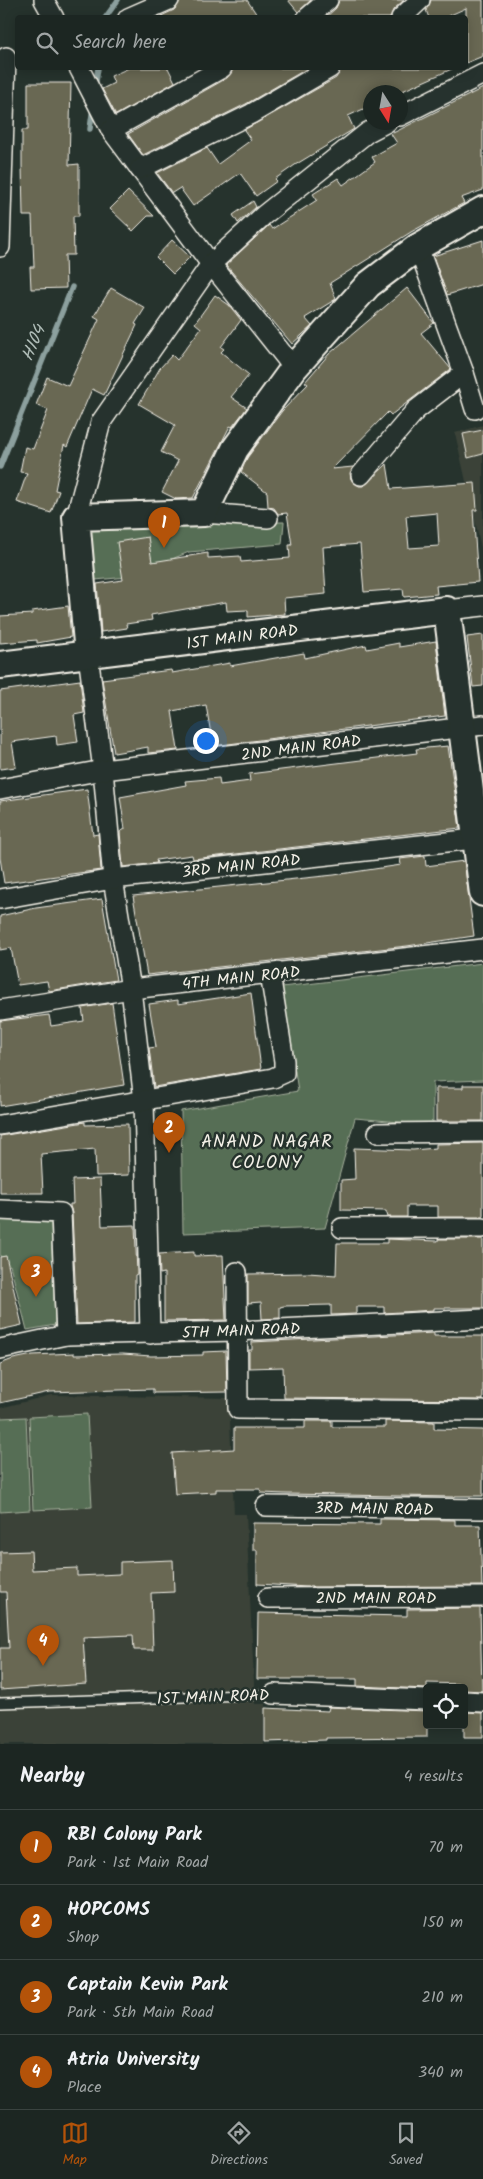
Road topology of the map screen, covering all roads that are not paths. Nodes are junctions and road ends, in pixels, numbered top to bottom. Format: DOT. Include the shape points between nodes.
graph roads {
  1 [pos="44,0"];
  2 [pos="169,0"];
  3 [pos="328,0"];
  4 [pos="420,0"];
  5 [pos="132,12"];
  6 [pos="52,15"];
  7 [pos="310,15"];
  8 [pos="404,15"];
  9 [pos="8,56"];
  10 [pos="218,70"];
  11 [pos="327,70"];
  12 [pos="82,72"];
  13 [pos="483,74"];
  14 [pos="408,112"];
  15 [pos="106,122"];
  16 [pos="372,130"];
  17 [pos="140,169"];
  18 [pos="483,210"];
  19 [pos="0,247"];
  20 [pos="418,247"];
  21 [pos="211,264"];
  22 [pos="294,368"];
  23 [pos="464,373"];
  24 [pos="474,409"];
  25 [pos="361,475"];
  26 [pos="204,513"];
  27 [pos="76,517"];
  28 [pos="268,518"];
  29 [pos="483,606"];
  30 [pos="447,610"];
  31 [pos="88,655"];
  32 [pos="0,666"];
  33 [pos="472,727"];
  34 [pos="103,770"];
  35 [pos="0,789"];
  36 [pos="480,838"];
  37 [pos="113,880"];
  38 [pos="483,893"];
  39 [pos="0,899"];
  40 [pos="483,949"];
  41 [pos="270,974"];
  42 [pos="131,989"];
  43 [pos="0,1010"];
  44 [pos="144,1101"];
  45 [pos="0,1124"];
  46 [pos="483,1132"];
  47 [pos="378,1133"];
  48 [pos="0,1210"];
  49 [pos="342,1228"];
  50 [pos="483,1228"];
  51 [pos="237,1272"];
  52 [pos="483,1319"];
  53 [pos="237,1331"];
  54 [pos="150,1334"];
  55 [pos="66,1335"];
  56 [pos="0,1349"];
  57 [pos="483,1411"];
  58 [pos="266,1506"];
  59 [pos="483,1509"];
  60 [pos="483,1597"];
  61 [pos="268,1598"];
  62 [pos="274,1694"];
  63 [pos="423,1700"];
  64 [pos="468,1701"];
  65 [pos="483,1702"];
  66 [pos="0,1703"];
  1 -- 6 [label="street"];
  2 -- 5 [label="street"];
  3 -- 7 [label="street"];
  4 -- 8 [label="street"];
  9 -- 19 [label="street"];
  10 -- 15 [label="street"];
  11 -- 17 [label="street" via="251,114"];
  12 -- 15 [label="street"];
  13 -- 14 [label="street"];
  15 -- 17 [label="street"];
  16 -- 21 [label="street" via="264,215"];
  17 -- 21 [label="street"];
  18 -- 20 [label="street"];
  20 -- 22 [label="street" via="368,285"];
  20 -- 23 [label="street"];
  21 -- 22 [label="street"];
  21 -- 27 [label="street" via="101,422"];
  22 -- 26 [label="street" via="235,449"];
  23 -- 24 [label="street"];
  23 -- 25 [label="street" via="416,410"];
  26 -- 27 [label="street"];
  26 -- 28 [label="street"];
  27 -- 31 [label="street"];
  29 -- 30 [label="street, 1ST MAIN ROAD"];
  30 -- 31 [label="street, 1ST MAIN ROAD"];
  30 -- 33 [label="street"];
  31 -- 32 [label="street, 1ST MAIN ROAD"];
  31 -- 34 [label="street"];
  33 -- 34 [label="street, 2ND MAIN ROAD"];
  33 -- 36 [label="street"];
  34 -- 35 [label="street, 2ND MAIN ROAD"];
  34 -- 37 [label="street"];
  36 -- 37 [label="street, 3RD MAIN ROAD"];
  36 -- 38 [label="street"];
  37 -- 39 [label="street, 3RD MAIN ROAD"];
  37 -- 42 [label="street"];
  40 -- 41 [label="street, 4TH MAIN ROAD"];
  41 -- 42 [label="street, 4TH MAIN ROAD"];
  41 -- 44 [label="street" via="284,1073 273,1078"];
  42 -- 43 [label="street, 4TH MAIN ROAD"];
  42 -- 44 [label="street"];
  44 -- 45 [label="street"];
  44 -- 54 [label="street"];
  46 -- 47 [label="street"];
  48 -- 55 [label="street" via="61,1213"];
  49 -- 50 [label="street"];
  51 -- 53 [label="street"];
  52 -- 53 [label="street, 5TH MAIN ROAD"];
  53 -- 54 [label="street, 5TH MAIN ROAD"];
  53 -- 57 [label="street" via="238,1409"];
  54 -- 55 [label="street, 5TH MAIN ROAD"];
  55 -- 56 [label="street, 5TH MAIN ROAD"];
  58 -- 59 [label="street, 3RD MAIN ROAD"];
  60 -- 61 [label="street, 2ND MAIN ROAD"];
  62 -- 63 [label="street, 1ST MAIN ROAD"];
  62 -- 66 [label="lane, 1ST MAIN ROAD"];
  64 -- 65 [label="street"];
}
